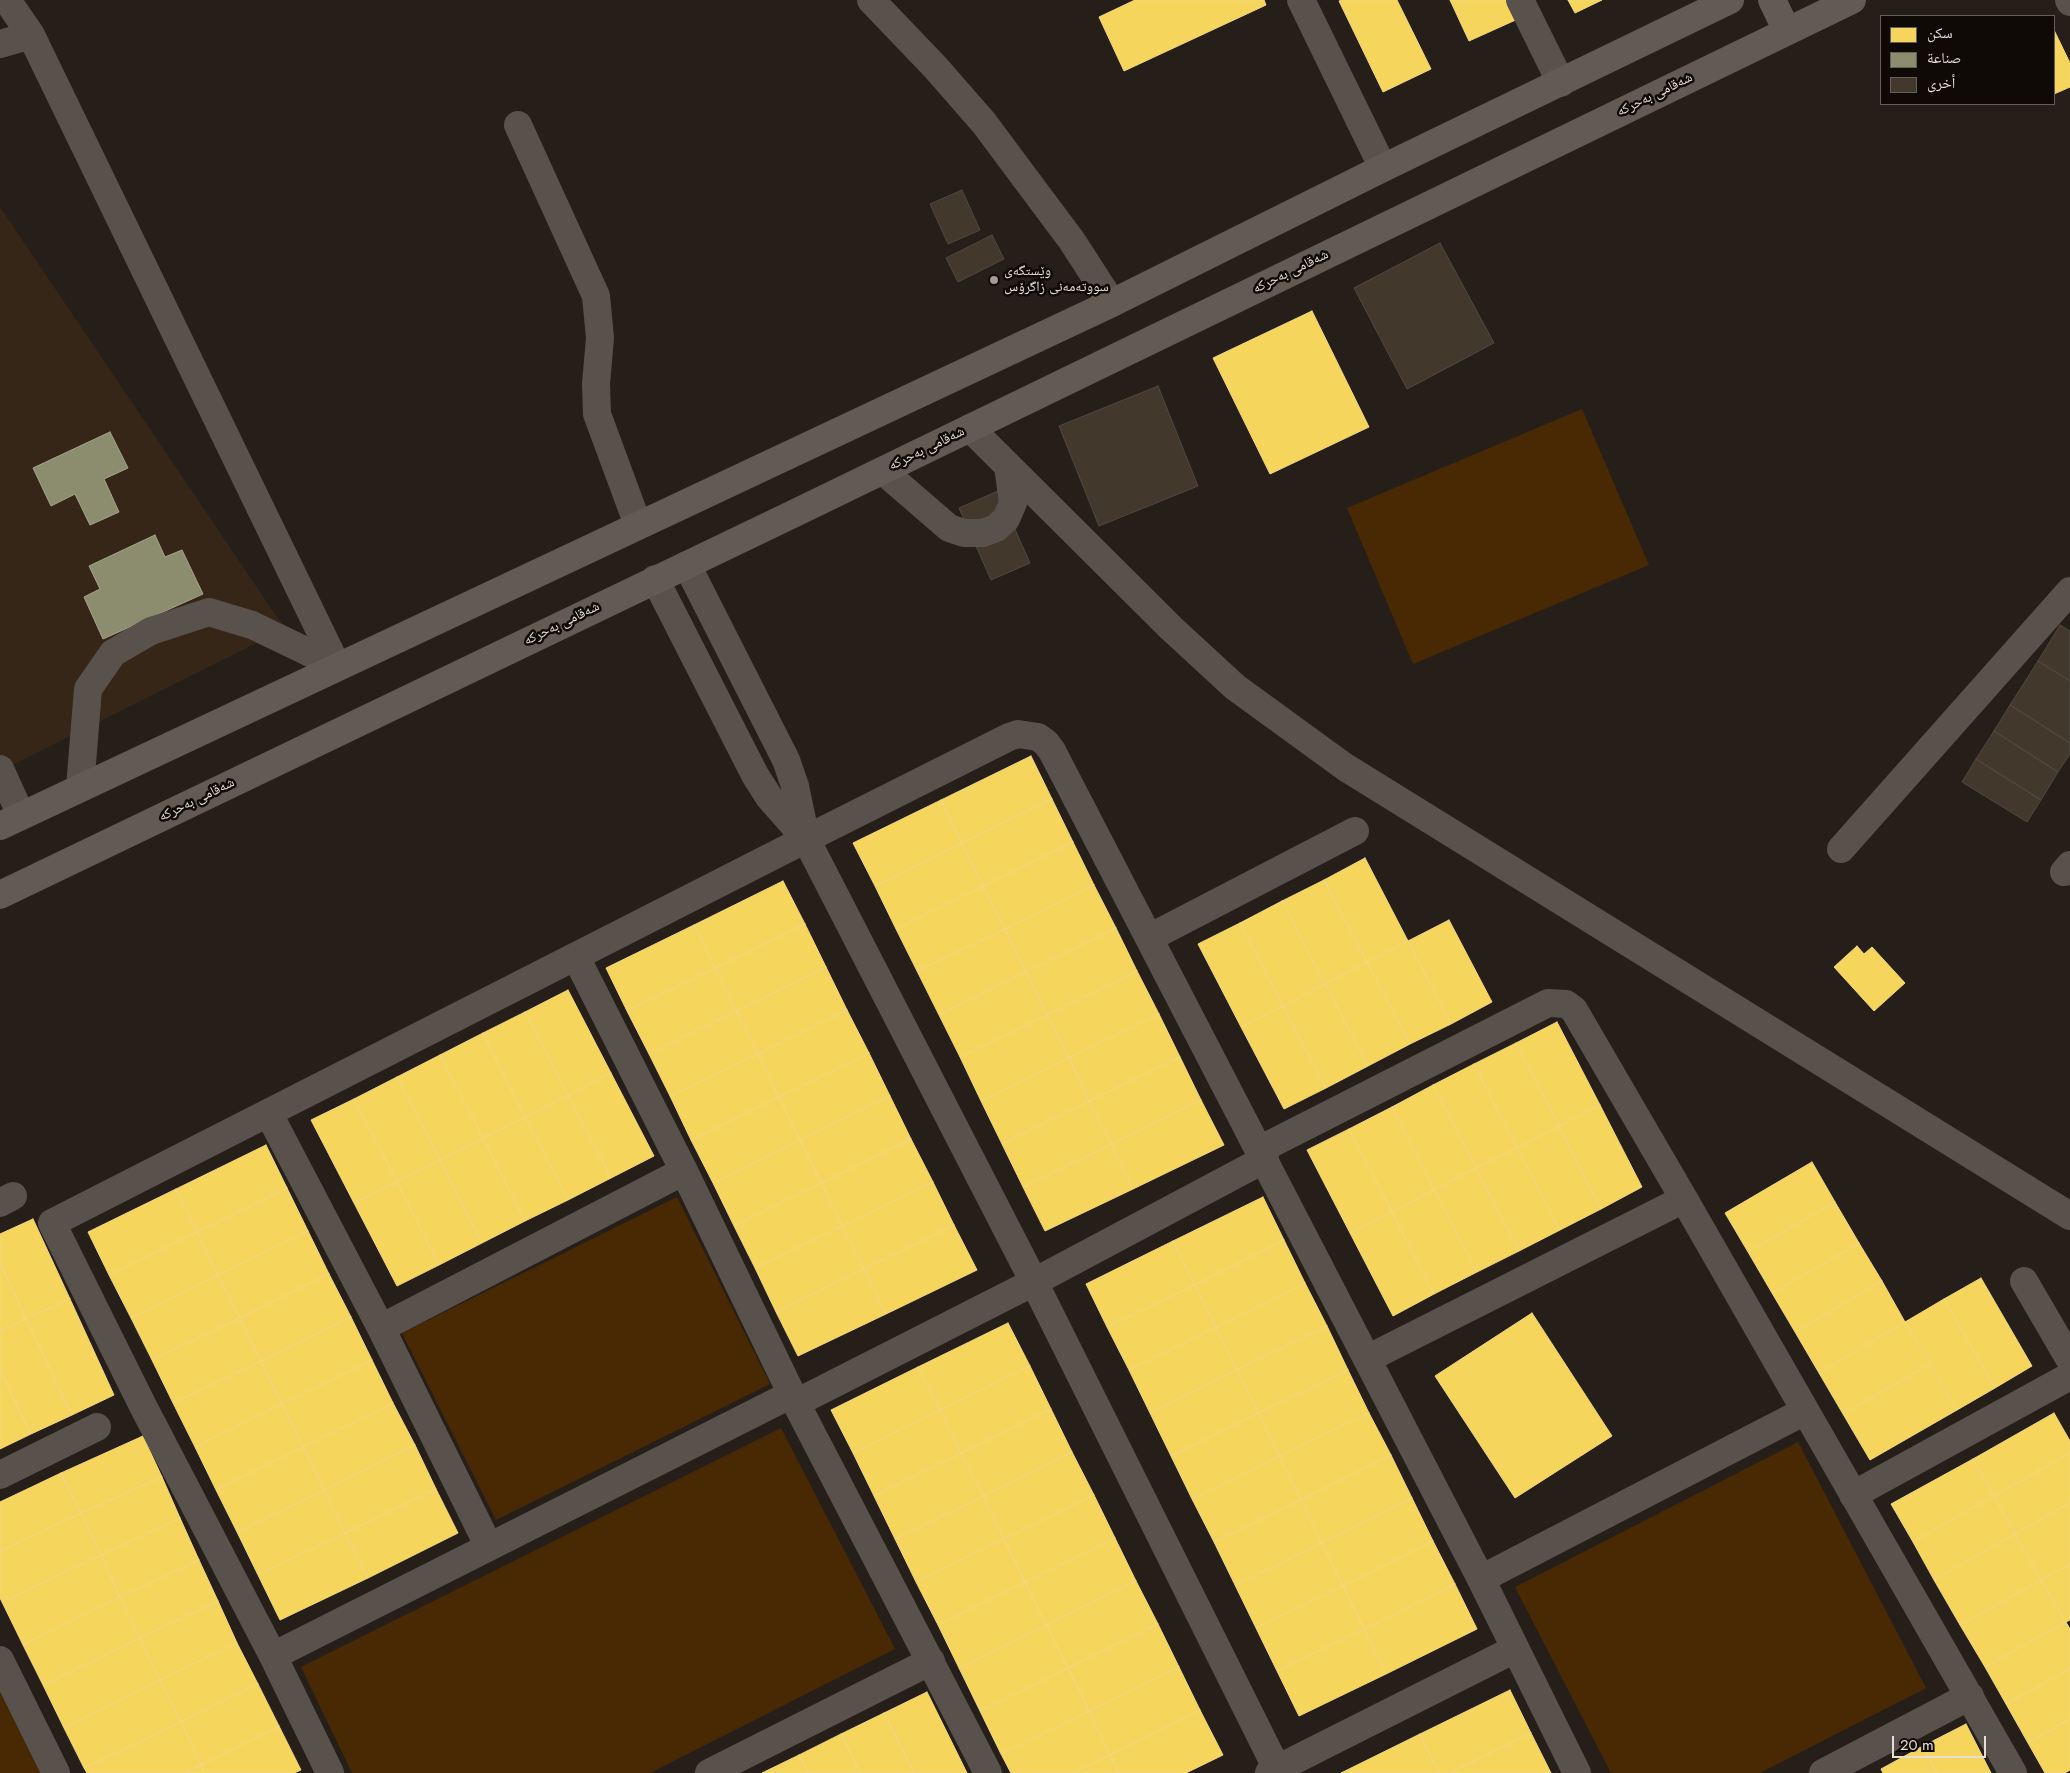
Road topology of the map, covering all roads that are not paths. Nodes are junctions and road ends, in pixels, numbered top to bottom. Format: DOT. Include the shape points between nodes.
graph roads {
  1 [pos="7,0"];
  2 [pos="871,0"];
  3 [pos="1301,0"];
  4 [pos="1520,0"];
  5 [pos="1730,0"];
  6 [pos="1772,0"];
  7 [pos="1852,0"];
  8 [pos="1787,31"];
  9 [pos="31,34"];
  10 [pos="0,44"];
  11 [pos="1561,82"];
  12 [pos="518,124"];
  13 [pos="1383,168"];
  14 [pos="1112,303"];
  15 [pos="970,428"];
  16 [pos="1008,466"];
  17 [pos="883,470"];
  18 [pos="638,525"];
  19 [pos="687,565"];
  20 [pos="655,579"];
  21 [pos="2070,591"];
  22 [pos="336,666"];
  23 [pos="0,769"];
  24 [pos="80,788"];
  25 [pos="11,820"];
  26 [pos="1355,831"];
  27 [pos="806,839"];
  28 [pos="1841,849"];
  29 [pos="0,895"];
  30 [pos="1149,938"];
  31 [pos="576,957"];
  32 [pos="269,1114"];
  33 [pos="1262,1155"];
  34 [pos="684,1171"];
  35 [pos="1684,1199"];
  36 [pos="2070,1216"];
  37 [pos="2024,1281"];
  38 [pos="1034,1282"];
  39 [pos="380,1328"];
  40 [pos="1367,1359"];
  41 [pos="2070,1360"];
  42 [pos="2070,1376"];
  43 [pos="794,1399"];
  44 [pos="1805,1411"];
  45 [pos="97,1427"];
  46 [pos="0,1474"];
  47 [pos="1853,1495"];
  48 [pos="489,1546"];
  49 [pos="1481,1579"];
  50 [pos="1515,1649"];
  51 [pos="273,1656"];
  52 [pos="0,1660"];
  53 [pos="931,1661"];
  54 [pos="1970,1696"];
  55 [pos="1275,1772"];
  56 [pos="56,1773"];
  57 [pos="330,1773"];
  58 [pos="709,1773"];
  59 [pos="988,1773"];
  60 [pos="1577,1773"];
  61 [pos="1822,1773"];
  62 [pos="2013,1773"];
  1 -- 9 [label="street"];
  2 -- 14 [label="street" via="984,123 1072,241"];
  3 -- 13 [label="street"];
  4 -- 11 [label="street"];
  5 -- 11 [label="main road"];
  6 -- 8 [label="main road"];
  7 -- 8 [label="main road, شەقامی بەحرکە"];
  8 -- 15 [label="main road, شەقامی بەحرکە"];
  9 -- 10 [label="street"];
  9 -- 22 [label="street"];
  11 -- 13 [label="main road"];
  12 -- 18 [label="street" via="596,296 600,338 597,414"];
  13 -- 14 [label="main road"];
  14 -- 18 [label="main road"];
  15 -- 16 [label="street"];
  15 -- 17 [label="main road, شەقامی بەحرکە"];
  16 -- 17 [label="street" via="1013,504 1006,519 983,533 964,533 949,528"];
  16 -- 36 [label="street" via="1235,687 1345,767"];
  17 -- 19 [label="main road, شەقامی بەحرکە"];
  18 -- 22 [label="main road"];
  19 -- 20 [label="main road, شەقامی بەحرکە"];
  19 -- 27 [label="street" via="786,760"];
  20 -- 27 [label="street" via="754,775 775,805"];
  20 -- 29 [label="main road, شەقامی بەحرکە"];
  21 -- 28 [label="street"];
  22 -- 24 [label="main road"];
  22 -- 24 [label="street" via="252,625 209,612 151,631 113,653 88,689"];
  23 -- 25 [label="street"];
  24 -- 25 [label="main road"];
  26 -- 30 [label="street"];
  27 -- 30 [label="street" via="1009,737 1018,734 1038,737 1052,751"];
  27 -- 31 [label="street"];
  27 -- 38 [label="street"];
  30 -- 33 [label="street"];
  31 -- 32 [label="street"];
  31 -- 34 [label="street"];
  32 -- 39 [label="street"];
  32 -- 51 [label="street" via="52,1223"];
  33 -- 35 [label="street" via="1548,1003 1557,1003 1566,1004 1579,1018"];
  33 -- 38 [label="street"];
  33 -- 40 [label="street"];
  34 -- 39 [label="street"];
  34 -- 43 [label="street"];
  35 -- 40 [label="street"];
  35 -- 44 [label="street"];
  37 -- 41 [label="street"];
  38 -- 43 [label="street"];
  38 -- 55 [label="street"];
  39 -- 48 [label="street"];
  40 -- 49 [label="street"];
  42 -- 47 [label="street"];
  43 -- 48 [label="street"];
  43 -- 53 [label="street"];
  44 -- 47 [label="street"];
  44 -- 49 [label="street"];
  45 -- 46 [label="street"];
  47 -- 54 [label="street"];
  48 -- 51 [label="street"];
  49 -- 50 [label="street"];
  50 -- 55 [label="street"];
  50 -- 60 [label="street"];
  51 -- 57 [label="street"];
  52 -- 56 [label="street"];
  53 -- 58 [label="street"];
  53 -- 59 [label="street"];
  54 -- 61 [label="street"];
  54 -- 62 [label="street"];
}
